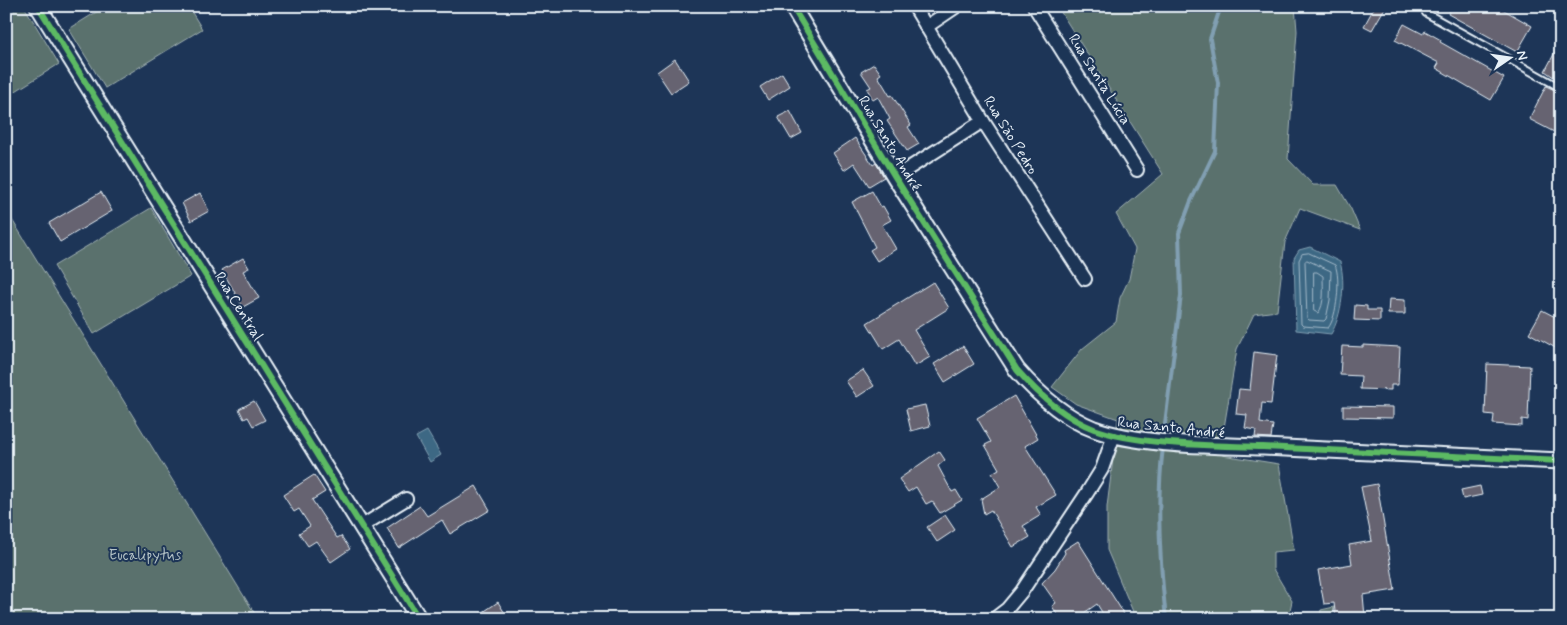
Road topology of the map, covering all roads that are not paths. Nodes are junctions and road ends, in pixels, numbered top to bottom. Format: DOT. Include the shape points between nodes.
graph roads {
  1 [pos="38,6"];
  2 [pos="792,6"];
  3 [pos="914,6"];
  4 [pos="957,6"];
  5 [pos="1034,6"];
  6 [pos="1426,12"];
  7 [pos="926,27"];
  8 [pos="1561,88"];
  9 [pos="983,121"];
  10 [pos="1138,170"];
  11 [pos="895,177"];
  12 [pos="1085,279"];
  13 [pos="1114,435"];
  14 [pos="1561,461"];
  15 [pos="406,499"];
  16 [pos="362,526"];
  17 [pos="419,619"];
  18 [pos="994,619"];
  1 -- 16 [label="street, Rua Central"];
  2 -- 11 [label="street, Rua Santo André"];
  3 -- 7 [label="street, Rua São Pedro"];
  4 -- 7 [label="street"];
  5 -- 10 [label="street, Rua Santa Lúcia"];
  6 -- 8 [label="lane"];
  7 -- 9 [label="street, Rua São Pedro"];
  9 -- 11 [label="street"];
  9 -- 12 [label="street, Rua São Pedro"];
  11 -- 13 [label="street, Rua Santo André" via="1017,370 1053,406 1082,423"];
  13 -- 14 [label="street, Rua Santo André" via="1181,443"];
  13 -- 18 [label="street" via="1102,469 1082,501 1022,591"];
  15 -- 16 [label="street"];
  16 -- 17 [label="street, Rua Central"];
}
